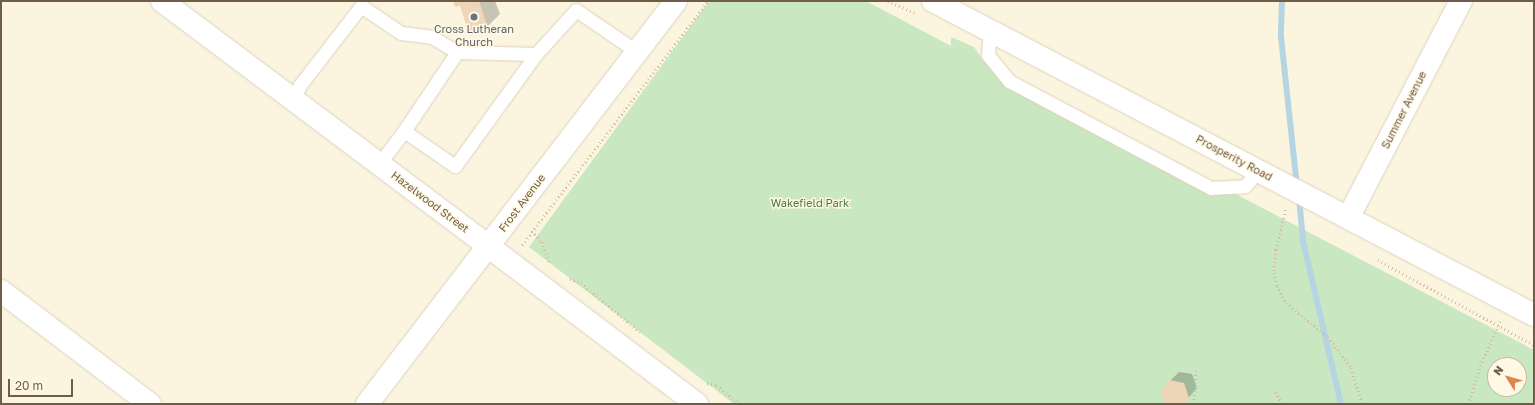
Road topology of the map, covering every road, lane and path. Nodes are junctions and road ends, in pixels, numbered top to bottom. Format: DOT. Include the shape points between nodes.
graph roads {
  1 [pos="162,1"];
  2 [pos="676,1"];
  3 [pos="708,1"];
  4 [pos="933,1"];
  5 [pos="1461,1"];
  6 [pos="990,31"];
  7 [pos="457,52"];
  8 [pos="637,52"];
  9 [pos="536,54"];
  10 [pos="293,100"];
  11 [pos="404,131"];
  12 [pos="379,164"];
  13 [pos="1258,171"];
  14 [pos="1293,189"];
  15 [pos="512,215"];
  16 [pos="1348,218"];
  17 [pos="533,232"];
  18 [pos="488,246"];
  19 [pos="1372,257"];
  20 [pos="507,261"];
  21 [pos="551,267"];
  22 [pos="568,278"];
  23 [pos="1,291"];
  24 [pos="1509,302"];
  25 [pos="1534,315"];
  26 [pos="1497,327"];
  27 [pos="644,336"];
  28 [pos="1534,346"];
  29 [pos="1196,371"];
  30 [pos="703,383"];
  31 [pos="1276,392"];
  32 [pos="150,404"];
  33 [pos="367,404"];
  34 [pos="698,404"];
  35 [pos="740,404"];
  36 [pos="1193,404"];
  37 [pos="1282,404"];
  38 [pos="1363,404"];
  39 [pos="1468,404"];
  1 -- 10 [label="street, Hazelwood Street"];
  2 -- 8 [label="street, Frost Avenue"];
  3 -- 17 [label="path"];
  4 -- 6 [label="street, Prosperity Road"];
  5 -- 16 [label="street, Summer Avenue"];
  6 -- 13 [label="street, Prosperity Road"];
  6 -- 13 [label="lane" via="988,55 1009,81 1211,188 1227,190 1245,186"];
  7 -- 9 [label="lane"];
  7 -- 10 [label="lane" via="432,38 401,33 361,6 300,84"];
  7 -- 11 [label="lane"];
  8 -- 9 [label="lane" via="576,10"];
  8 -- 15 [label="street, Frost Avenue"];
  9 -- 11 [label="lane" via="455,166"];
  10 -- 12 [label="street, Hazelwood Street"];
  11 -- 12 [label="lane"];
  12 -- 18 [label="street, Hazelwood Street"];
  13 -- 14 [label="street, Prosperity Road"];
  14 -- 16 [label="street, Prosperity Road"];
  14 -- 38 [label="path" via="1276,250 1274,273 1277,286 1286,302 1328,337 1351,368"];
  15 -- 17 [label="path"];
  15 -- 18 [label="street, Frost Avenue"];
  16 -- 24 [label="street, Prosperity Road"];
  17 -- 20 [label="path"];
  17 -- 21 [label="path" via="542,242"];
  18 -- 20 [label="street, Hazelwood Street"];
  18 -- 33 [label="street, Frost Avenue"];
  19 -- 26 [label="path"];
  20 -- 34 [label="street, Hazelwood Street"];
  22 -- 27 [label="path" via="581,283 636,325"];
  23 -- 32 [label="street"];
  24 -- 25 [label="street, Prosperity Road"];
  24 -- 26 [label="path"];
  26 -- 28 [label="path"];
  26 -- 39 [label="path"];
  29 -- 36 [label="path"];
  30 -- 35 [label="path" via="716,385"];
  31 -- 37 [label="path"];
}
